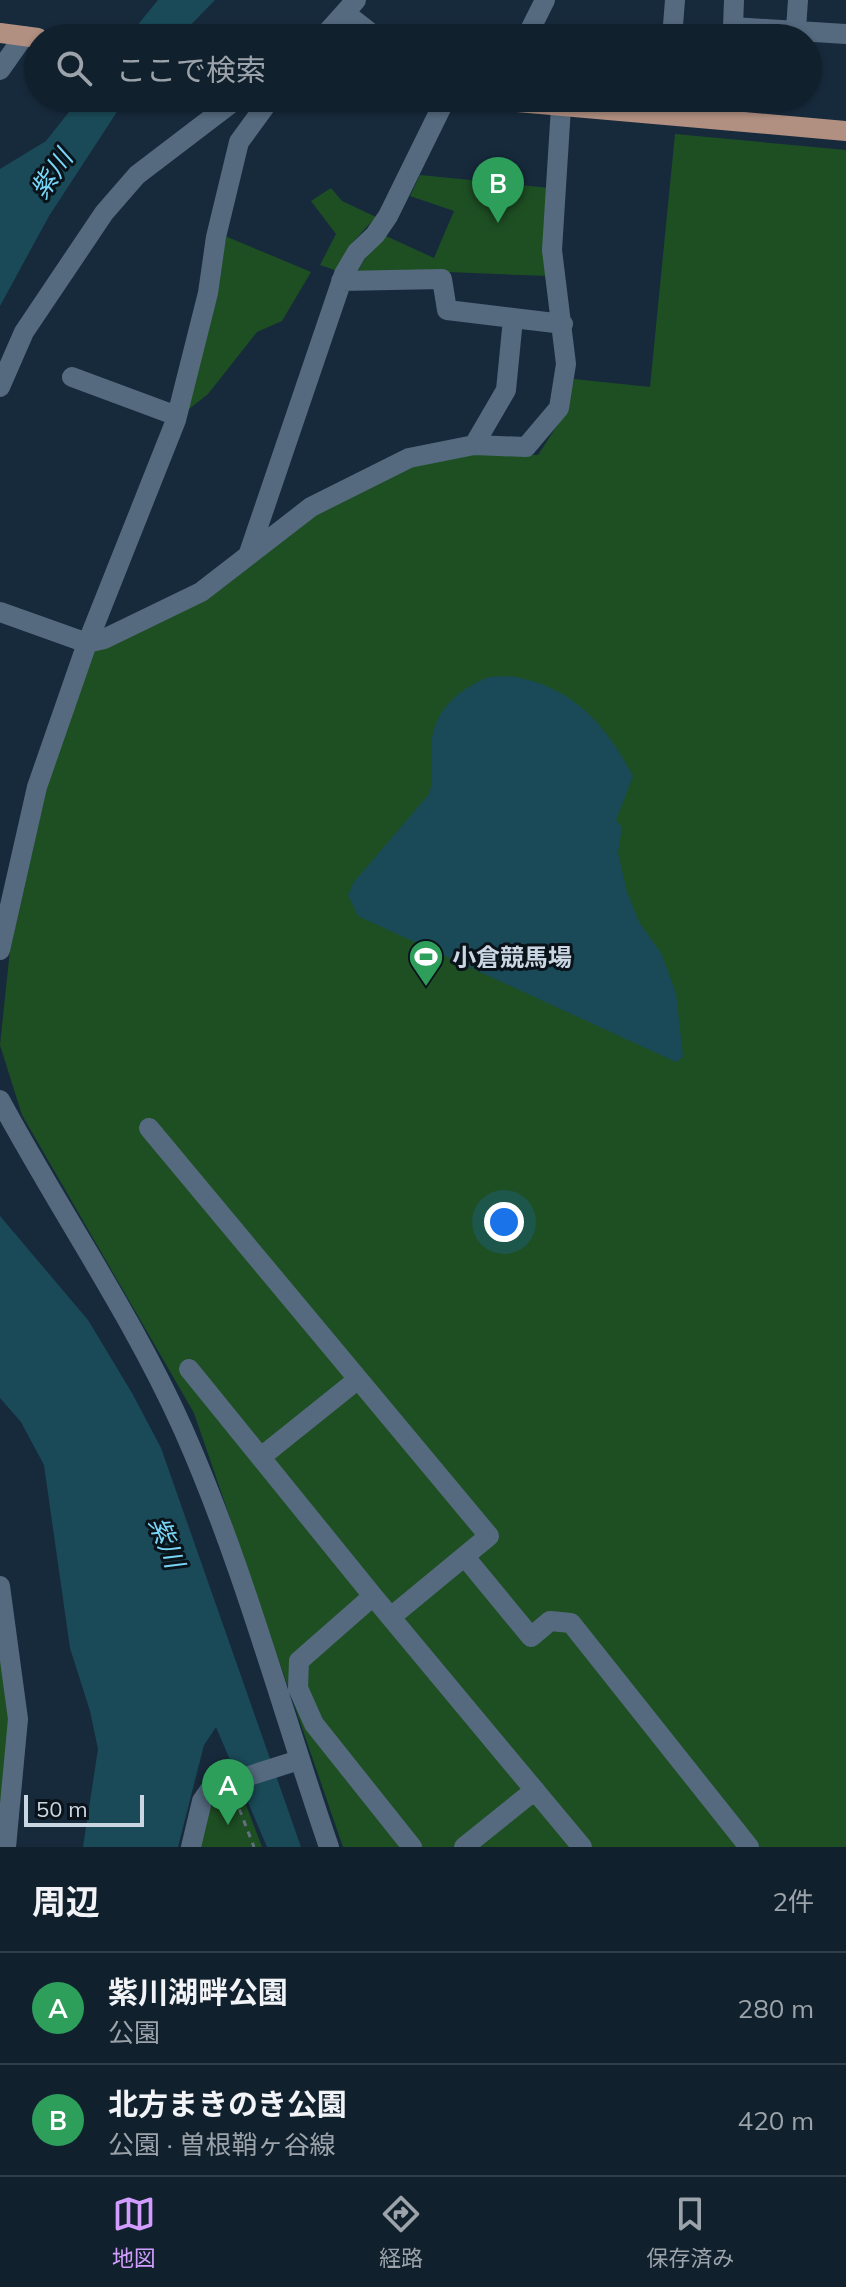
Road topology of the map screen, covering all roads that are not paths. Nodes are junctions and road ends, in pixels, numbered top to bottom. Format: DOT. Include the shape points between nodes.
graph roads {
  1 [pos="545,0"];
  2 [pos="675,0"];
  3 [pos="734,0"];
  4 [pos="798,0"];
  5 [pos="350,6"];
  6 [pos="334,24"];
  7 [pos="365,24"];
  8 [pos="533,24"];
  9 [pos="673,24"];
  10 [pos="733,24"];
  11 [pos="796,24"];
  12 [pos="822,32"];
  13 [pos="0,33"];
  14 [pos="846,34"];
  15 [pos="24,36"];
  16 [pos="24,44"];
  17 [pos="0,70"];
  18 [pos="220,112"];
  19 [pos="261,112"];
  20 [pos="439,112"];
  21 [pos="561,112"];
  22 [pos="711,112"];
  23 [pos="846,131"];
  24 [pos="341,281"];
  25 [pos="513,319"];
  26 [pos="563,324"];
  27 [pos="72,377"];
  28 [pos="0,387"];
  29 [pos="177,416"];
  30 [pos="474,445"];
  31 [pos="249,553"];
  32 [pos="0,612"];
  33 [pos="87,643"];
  34 [pos="0,950"];
  35 [pos="0,1100"];
  36 [pos="149,1128"];
  37 [pos="189,1369"];
  38 [pos="357,1380"];
  39 [pos="261,1457"];
  40 [pos="465,1557"];
  41 [pos="0,1586"];
  42 [pos="373,1596"];
  43 [pos="391,1617"];
  44 [pos="299,1760"];
  45 [pos="535,1790"];
  46 [pos="6,1847"];
  47 [pos="191,1847"];
  48 [pos="329,1847"];
  49 [pos="412,1847"];
  50 [pos="464,1847"];
  51 [pos="582,1847"];
  52 [pos="749,1847"];
  1 -- 8 [label="street"];
  2 -- 9 [label="street"];
  3 -- 10 [label="street"];
  4 -- 11 [label="street"];
  5 -- 6 [label="street"];
  5 -- 7 [label="street"];
  12 -- 14 [label="street"];
  13 -- 15 [label="main road"];
  16 -- 17 [label="street"];
  18 -- 28 [label="street" via="137,175 104,213 24,332"];
  19 -- 29 [label="street" via="239,142"];
  20 -- 24 [label="street" via="388,216 357,252"];
  21 -- 26 [label="street" via="552,250"];
  22 -- 23 [label="main road"];
  24 -- 25 [label="street" via="442,279 447,310"];
  24 -- 31 [label="street"];
  25 -- 26 [label="street"];
  25 -- 30 [label="street" via="506,390"];
  26 -- 30 [label="street" via="566,364 559,408 526,447"];
  27 -- 29 [label="street"];
  29 -- 33 [label="street"];
  30 -- 31 [label="street" via="409,458 387,468 311,507"];
  31 -- 33 [label="street" via="201,592"];
  32 -- 33 [label="street"];
  33 -- 34 [label="street" via="37,787"];
  35 -- 44 [label="street" via="183,1429 250,1608"];
  36 -- 38 [label="street"];
  37 -- 39 [label="street"];
  38 -- 39 [label="street"];
  38 -- 40 [label="street" via="489,1536"];
  39 -- 42 [label="street"];
  40 -- 43 [label="street"];
  40 -- 52 [label="street" via="531,1637 550,1621 571,1623"];
  41 -- 46 [label="street" via="18,1719"];
  42 -- 43 [label="street"];
  42 -- 49 [label="street" via="299,1661 298,1688 314,1724"];
  43 -- 45 [label="street"];
  44 -- 47 [label="street" via="211,1788 202,1801"];
  44 -- 48 [label="street"];
  45 -- 50 [label="street"];
  45 -- 51 [label="street"];
}
